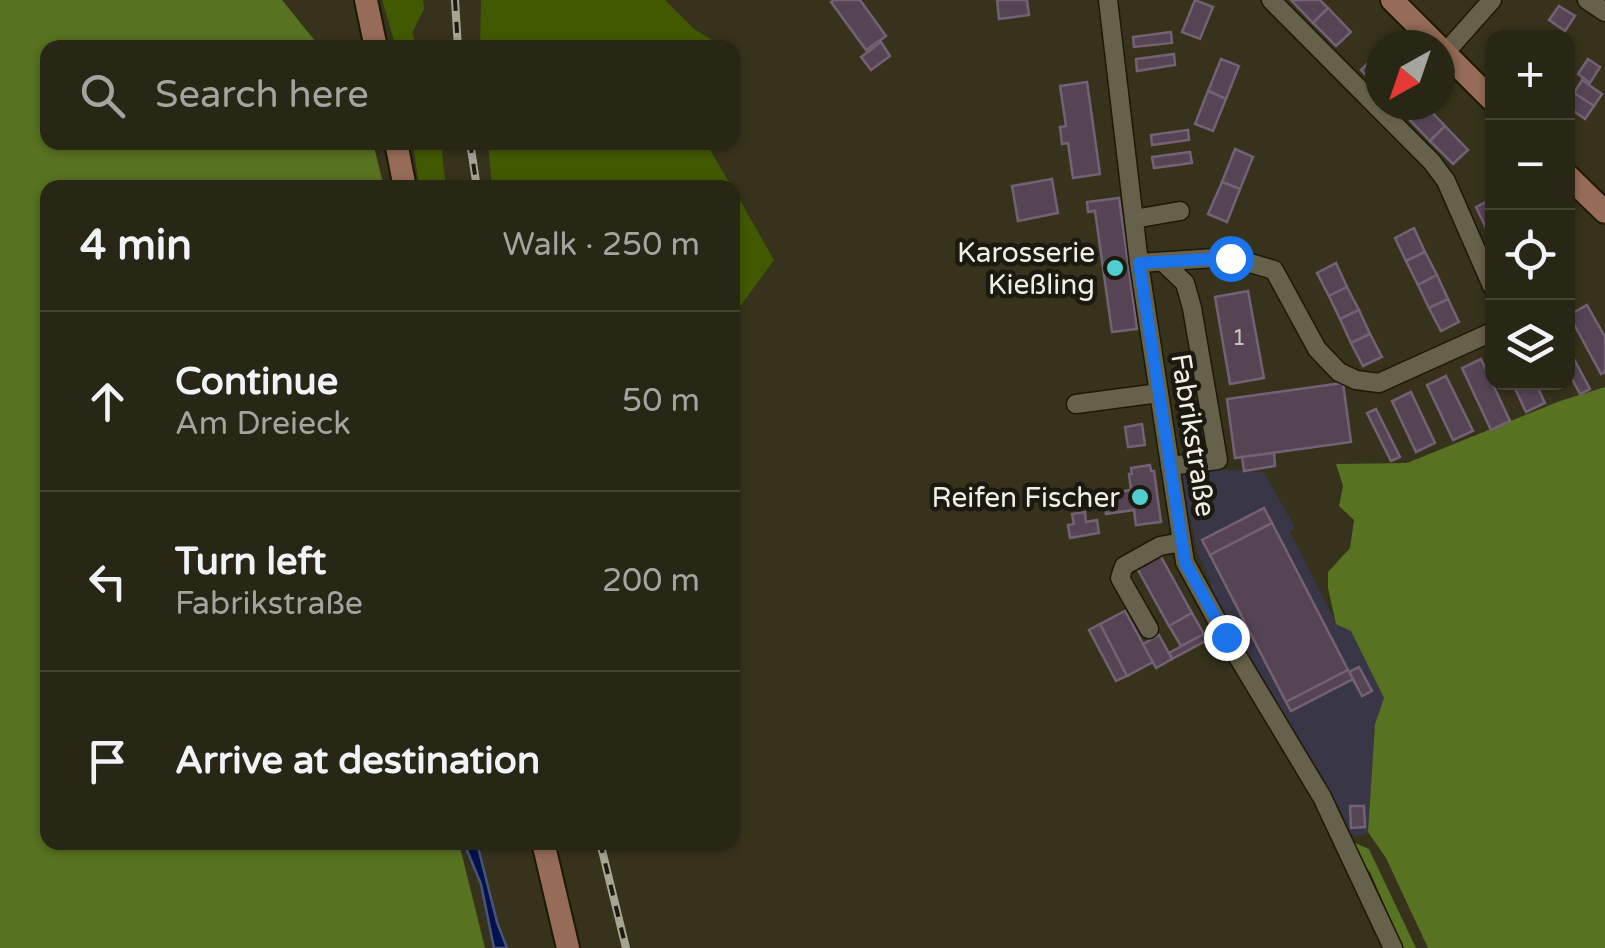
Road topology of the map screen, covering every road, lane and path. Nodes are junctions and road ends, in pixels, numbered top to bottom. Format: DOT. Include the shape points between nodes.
graph roads {
  1 [pos="366,0"];
  2 [pos="1108,0"];
  3 [pos="1272,0"];
  4 [pos="1392,0"];
  5 [pos="1492,0"];
  6 [pos="1587,0"];
  7 [pos="1605,12"];
  8 [pos="1423,30"];
  9 [pos="1455,35"];
  10 [pos="374,40"];
  11 [pos="1455,62"];
  12 [pos="1485,93"];
  13 [pos="398,150"];
  14 [pos="403,180"];
  15 [pos="1575,183"];
  16 [pos="1180,211"];
  17 [pos="1605,212"];
  18 [pos="1134,219"];
  19 [pos="1163,262"];
  20 [pos="1139,263"];
  21 [pos="1485,270"];
  22 [pos="1485,335"];
  23 [pos="1159,393"];
  24 [pos="1076,404"];
  25 [pos="1170,466"];
  26 [pos="1182,542"];
  27 [pos="1149,629"];
  28 [pos="545,850"];
  29 [pos="568,948"];
  30 [pos="1393,948"];
  1 -- 10 [label="main road"];
  2 -- 18 [label="street, Fabrikstraße"];
  3 -- 21 [label="street" via="1432,162"];
  4 -- 8 [label="main road"];
  5 -- 9 [label="street"];
  6 -- 7 [label="street"];
  11 -- 12 [label="main road"];
  13 -- 14 [label="main road"];
  15 -- 17 [label="main road"];
  16 -- 18 [label="street"];
  18 -- 20 [label="street, Fabrikstraße"];
  19 -- 20 [label="street"];
  19 -- 22 [label="street" via="1230,258 1274,270 1318,350 1356,380 1380,383"];
  19 -- 25 [label="street" via="1185,282 1218,460"];
  20 -- 23 [label="street, Fabrikstraße"];
  23 -- 24 [label="street"];
  23 -- 25 [label="street, Fabrikstraße"];
  25 -- 26 [label="street, Fabrikstraße"];
  26 -- 27 [label="street" via="1124,566 1120,578"];
  26 -- 30 [label="street, Fabrikstraße" via="1185,562 1322,797"];
  28 -- 29 [label="main road"];
}
